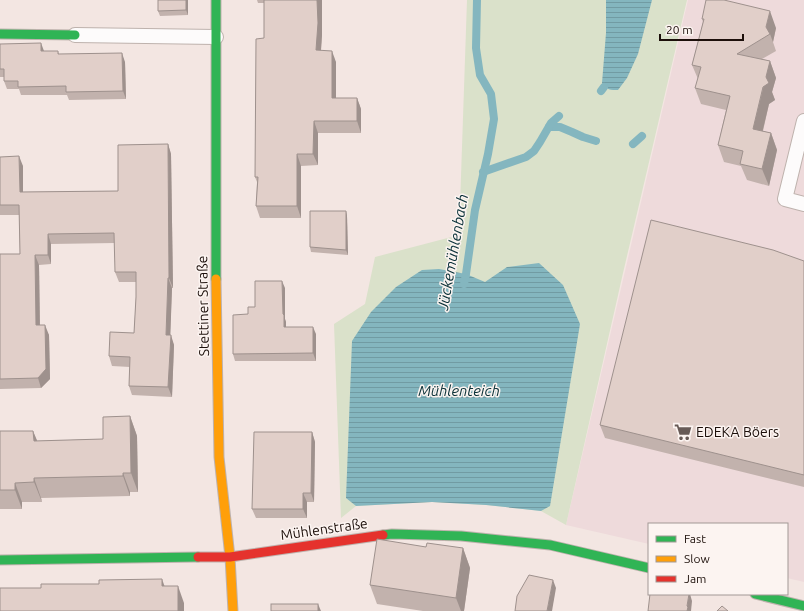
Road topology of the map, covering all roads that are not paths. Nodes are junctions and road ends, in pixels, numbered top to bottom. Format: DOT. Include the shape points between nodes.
graph roads {
  1 [pos="216,0"];
  2 [pos="0,34"];
  3 [pos="75,35"];
  4 [pos="216,37"];
  5 [pos="804,121"];
  6 [pos="804,204"];
  7 [pos="230,557"];
  8 [pos="0,560"];
  9 [pos="648,568"];
  10 [pos="758,595"];
  11 [pos="801,608"];
  12 [pos="233,611"];
  1 -- 4 [label="street, Stettiner Straße"];
  2 -- 3 [label="street"];
  3 -- 4 [label="lane"];
  4 -- 7 [label="street, Stettiner Straße" via="216,318 220,457"];
  5 -- 6 [label="lane" via="785,199"];
  7 -- 8 [label="street, Mühlenstraße"];
  7 -- 9 [label="street, Mühlenstraße" via="407,534 550,544"];
  7 -- 12 [label="street, Stettiner Straße"];
  10 -- 11 [label="street"];
}
